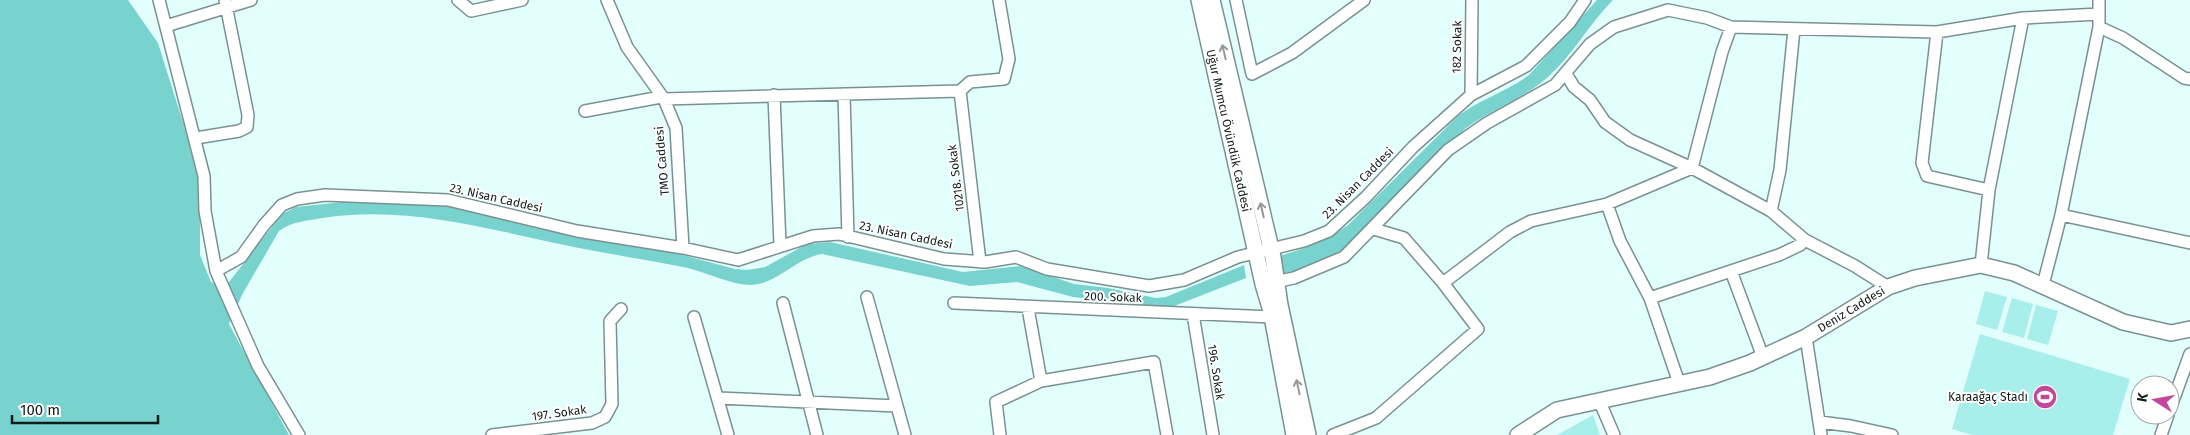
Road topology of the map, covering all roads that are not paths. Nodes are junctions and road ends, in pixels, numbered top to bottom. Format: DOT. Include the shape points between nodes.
graph roads {
  1 [pos="159,0"];
  2 [pos="251,0"];
  3 [pos="458,0"];
  4 [pos="522,0"];
  5 [pos="607,0"];
  6 [pos="999,0"];
  7 [pos="1199,0"];
  8 [pos="1212,0"];
  9 [pos="1236,0"];
  10 [pos="1364,0"];
  11 [pos="1472,0"];
  12 [pos="1585,0"];
  13 [pos="1676,0"];
  14 [pos="2099,0"];
  15 [pos="226,3"];
  16 [pos="1668,10"];
  17 [pos="2099,14"];
  18 [pos="2023,18"];
  19 [pos="166,26"];
  20 [pos="1731,27"];
  21 [pos="2099,27"];
  22 [pos="1794,29"];
  23 [pos="1936,32"];
  24 [pos="1566,74"];
  25 [pos="2190,79"];
  26 [pos="960,92"];
  27 [pos="844,94"];
  28 [pos="774,95"];
  29 [pos="1471,95"];
  30 [pos="663,98"];
  31 [pos="586,111"];
  32 [pos="196,138"];
  33 [pos="1692,168"];
  34 [pos="1989,190"];
  35 [pos="1607,204"];
  36 [pos="1771,211"];
  37 [pos="2061,215"];
  38 [pos="1374,229"];
  39 [pos="848,236"];
  40 [pos="1805,240"];
  41 [pos="2190,243"];
  42 [pos="780,246"];
  43 [pos="682,248"];
  44 [pos="1265,254"];
  45 [pos="980,262"];
  46 [pos="1982,265"];
  47 [pos="216,271"];
  48 [pos="1731,271"];
  49 [pos="1269,279"];
  50 [pos="1443,283"];
  51 [pos="2043,286"];
  52 [pos="1888,288"];
  53 [pos="867,297"];
  54 [pos="1650,298"];
  55 [pos="783,303"];
  56 [pos="954,303"];
  57 [pos="1028,308"];
  58 [pos="622,310"];
  59 [pos="1193,314"];
  60 [pos="694,317"];
  61 [pos="1272,317"];
  62 [pos="2190,329"];
  63 [pos="1806,337"];
  64 [pos="2190,354"];
  65 [pos="1763,357"];
  66 [pos="1041,381"];
  67 [pos="1679,383"];
  68 [pos="2185,383"];
  69 [pos="719,398"];
  70 [pos="1599,400"];
  71 [pos="808,401"];
  72 [pos="897,406"];
  73 [pos="1820,422"];
  74 [pos="299,435"];
  75 [pos="492,435"];
  76 [pos="728,435"];
  77 [pos="817,435"];
  78 [pos="905,435"];
  79 [pos="1000,435"];
  80 [pos="1168,435"];
  81 [pos="1213,435"];
  82 [pos="1294,435"];
  83 [pos="1308,435"];
  84 [pos="1333,435"];
  85 [pos="1518,435"];
  86 [pos="1614,435"];
  87 [pos="1821,435"];
  88 [pos="1892,435"];
  1 -- 19 [label="street"];
  2 -- 15 [label="street"];
  3 -- 4 [label="street" via="471,11"];
  5 -- 30 [label="street, TMO Caddesi" via="627,47"];
  6 -- 26 [label="street" via="1009,59 1004,79 970,82"];
  7 -- 44 [label="street, Uğur Mumcu Övündük Caddesi"];
  44 -- 8 [label="street, Uğur Mumcu Övündük Caddesi, one-way"];
  9 -- 10 [label="street" via="1252,74 1292,53"];
  11 -- 29 [label="street, 182 Sokak"];
  12 -- 29 [label="street, 23. Nisan Caddesi" via="1570,22 1526,66"];
  13 -- 16 [label="street"];
  14 -- 17 [label="street"];
  15 -- 19 [label="street"];
  15 -- 32 [label="street" via="248,115 247,127"];
  16 -- 20 [label="street" via="1708,18"];
  16 -- 24 [label="street" via="1614,27 1590,44"];
  17 -- 18 [label="street"];
  17 -- 21 [label="street"];
  18 -- 23 [label="street"];
  18 -- 34 [label="street"];
  19 -- 32 [label="street"];
  20 -- 22 [label="street"];
  20 -- 33 [label="street"];
  21 -- 25 [label="street"];
  21 -- 37 [label="street"];
  22 -- 23 [label="street"];
  22 -- 36 [label="street" via="1780,170"];
  23 -- 34 [label="street" via="1922,163 1927,176"];
  24 -- 33 [label="street" via="1605,122 1630,140"];
  24 -- 38 [label="street" via="1555,85 1448,150"];
  26 -- 27 [label="street"];
  26 -- 45 [label="street, 10218. Sokak"];
  27 -- 28 [label="street"];
  27 -- 39 [label="street"];
  28 -- 30 [label="street"];
  28 -- 42 [label="street"];
  29 -- 44 [label="street, 23. Nisan Caddesi" via="1413,147 1330,232"];
  30 -- 31 [label="street"];
  30 -- 43 [label="street, TMO Caddesi" via="676,128"];
  32 -- 47 [label="street" via="204,176 204,211"];
  33 -- 35 [label="street"];
  33 -- 36 [label="street"];
  34 -- 46 [label="street"];
  35 -- 50 [label="street" via="1531,221 1510,232"];
  35 -- 54 [label="street" via="1620,241"];
  36 -- 40 [label="street"];
  37 -- 41 [label="street"];
  37 -- 51 [label="street"];
  38 -- 49 [label="street" via="1344,258 1312,272"];
  38 -- 50 [label="street" via="1404,238"];
  39 -- 42 [label="street, 23. Nisan Caddesi" via="813,236"];
  39 -- 45 [label="street, 23. Nisan Caddesi" via="944,259"];
  40 -- 48 [label="street" via="1779,255"];
  40 -- 52 [label="street" via="1856,266"];
  42 -- 43 [label="street, 23. Nisan Caddesi" via="738,260"];
  43 -- 47 [label="street, 23. Nisan Caddesi" via="577,231 448,200 325,195 282,205 241,257"];
  44 -- 45 [label="street, 23. Nisan Caddesi" via="1238,257 1184,280 1149,286 1047,269 1016,258"];
  44 -- 49 [label="street"];
  46 -- 51 [label="street, Deniz Caddesi" via="2014,273"];
  46 -- 52 [label="street, Deniz Caddesi" via="1914,278"];
  47 -- 74 [label="street" via="258,366"];
  48 -- 54 [label="street"];
  48 -- 65 [label="street"];
  49 -- 61 [label="street"];
  83 -- 49 [label="street, one-way" via="1280,305"];
  50 -- 84 [label="street" via="1478,329 1376,418"];
  51 -- 62 [label="street, Deniz Caddesi" via="2123,322 2171,332"];
  52 -- 63 [label="street, Deniz Caddesi"];
  53 -- 72 [label="street"];
  54 -- 67 [label="street"];
  55 -- 71 [label="street"];
  56 -- 57 [label="street, 200. Sokak"];
  57 -- 59 [label="street, 200. Sokak"];
  57 -- 66 [label="street"];
  58 -- 75 [label="street, 197. Sokak" via="610,321 612,404 606,417 592,423"];
  59 -- 61 [label="street, 200. Sokak"];
  59 -- 81 [label="street, 196. Sokak"];
  60 -- 69 [label="street"];
  61 -- 82 [label="street"];
  63 -- 65 [label="street, Deniz Caddesi"];
  63 -- 73 [label="street"];
  64 -- 68 [label="street"];
  65 -- 67 [label="street, Deniz Caddesi" via="1710,377"];
  66 -- 79 [label="street" via="996,402"];
  66 -- 80 [label="street" via="1154,362"];
  67 -- 70 [label="street, Deniz Caddesi"];
  69 -- 71 [label="street"];
  69 -- 76 [label="street"];
  70 -- 85 [label="street, Deniz Caddesi" via="1557,410"];
  70 -- 86 [label="street"];
  71 -- 72 [label="street"];
  71 -- 77 [label="street"];
  72 -- 78 [label="street"];
  73 -- 87 [label="street"];
  73 -- 88 [label="street"];
}
